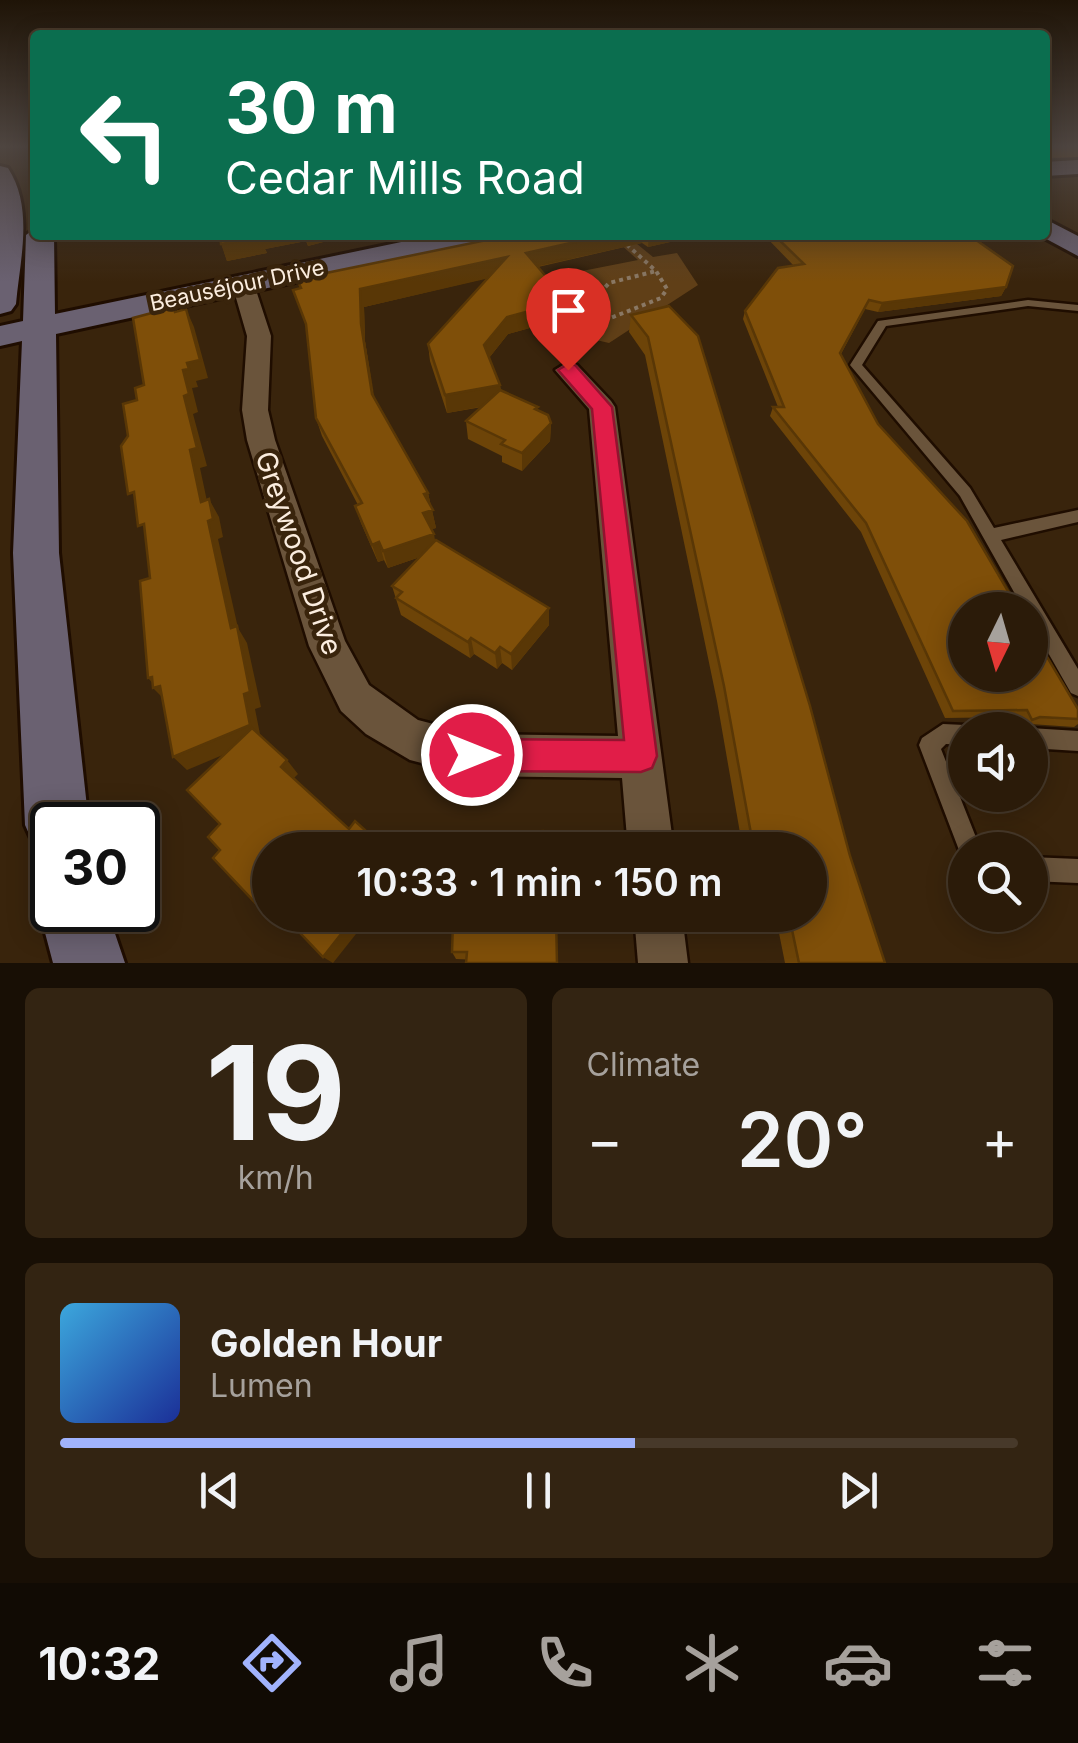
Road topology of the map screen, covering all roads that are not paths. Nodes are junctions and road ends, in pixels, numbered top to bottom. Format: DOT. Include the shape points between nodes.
graph roads {
  1 [pos="8,192"];
  2 [pos="1050,214"];
  3 [pos="1050,230"];
  4 [pos="1078,230"];
  5 [pos="40,240"];
  6 [pos="450,240"];
  7 [pos="1078,248"];
  8 [pos="242,284"];
  9 [pos="0,304"];
  10 [pos="1078,308"];
  11 [pos="40,327"];
  12 [pos="0,336"];
  13 [pos="568,370"];
  14 [pos="1078,516"];
  15 [pos="993,534"];
  16 [pos="1078,688"];
  17 [pos="948,734"];
  18 [pos="1048,739"];
  19 [pos="1078,740"];
  20 [pos="641,756"];
  21 [pos="948,794"];
  22 [pos="55,802"];
  23 [pos="649,832"];
  24 [pos="1048,870"];
  25 [pos="1078,871"];
  26 [pos="80,932"];
  27 [pos="660,932"];
  28 [pos="89,963"];
  29 [pos="663,963"];
  1 -- 9 [label="main road"];
  2 -- 4 [label="main road"];
  3 -- 7 [label="main road"];
  5 -- 11 [label="main road"];
  6 -- 8 [label="main road, Beauséjour Drive"];
  8 -- 11 [label="main road, Beauséjour Drive"];
  8 -- 20 [label="street, Greywood Drive" via="259,336 255,410 261,440 328,646 355,698 410,738 440,749"];
  10 -- 15 [label="lane" via="1028,304 882,324 856,365 966,492"];
  11 -- 12 [label="main road, Beauséjour Drive"];
  11 -- 22 [label="main road" via="36,553"];
  13 -- 20 [label="street" via="602,407"];
  14 -- 15 [label="lane"];
  15 -- 16 [label="lane"];
  17 -- 21 [label="lane" via="929,745"];
  18 -- 19 [label="lane"];
  20 -- 23 [label="street"];
  24 -- 25 [label="lane"];
  26 -- 28 [label="main road"];
  27 -- 29 [label="street"];
}
